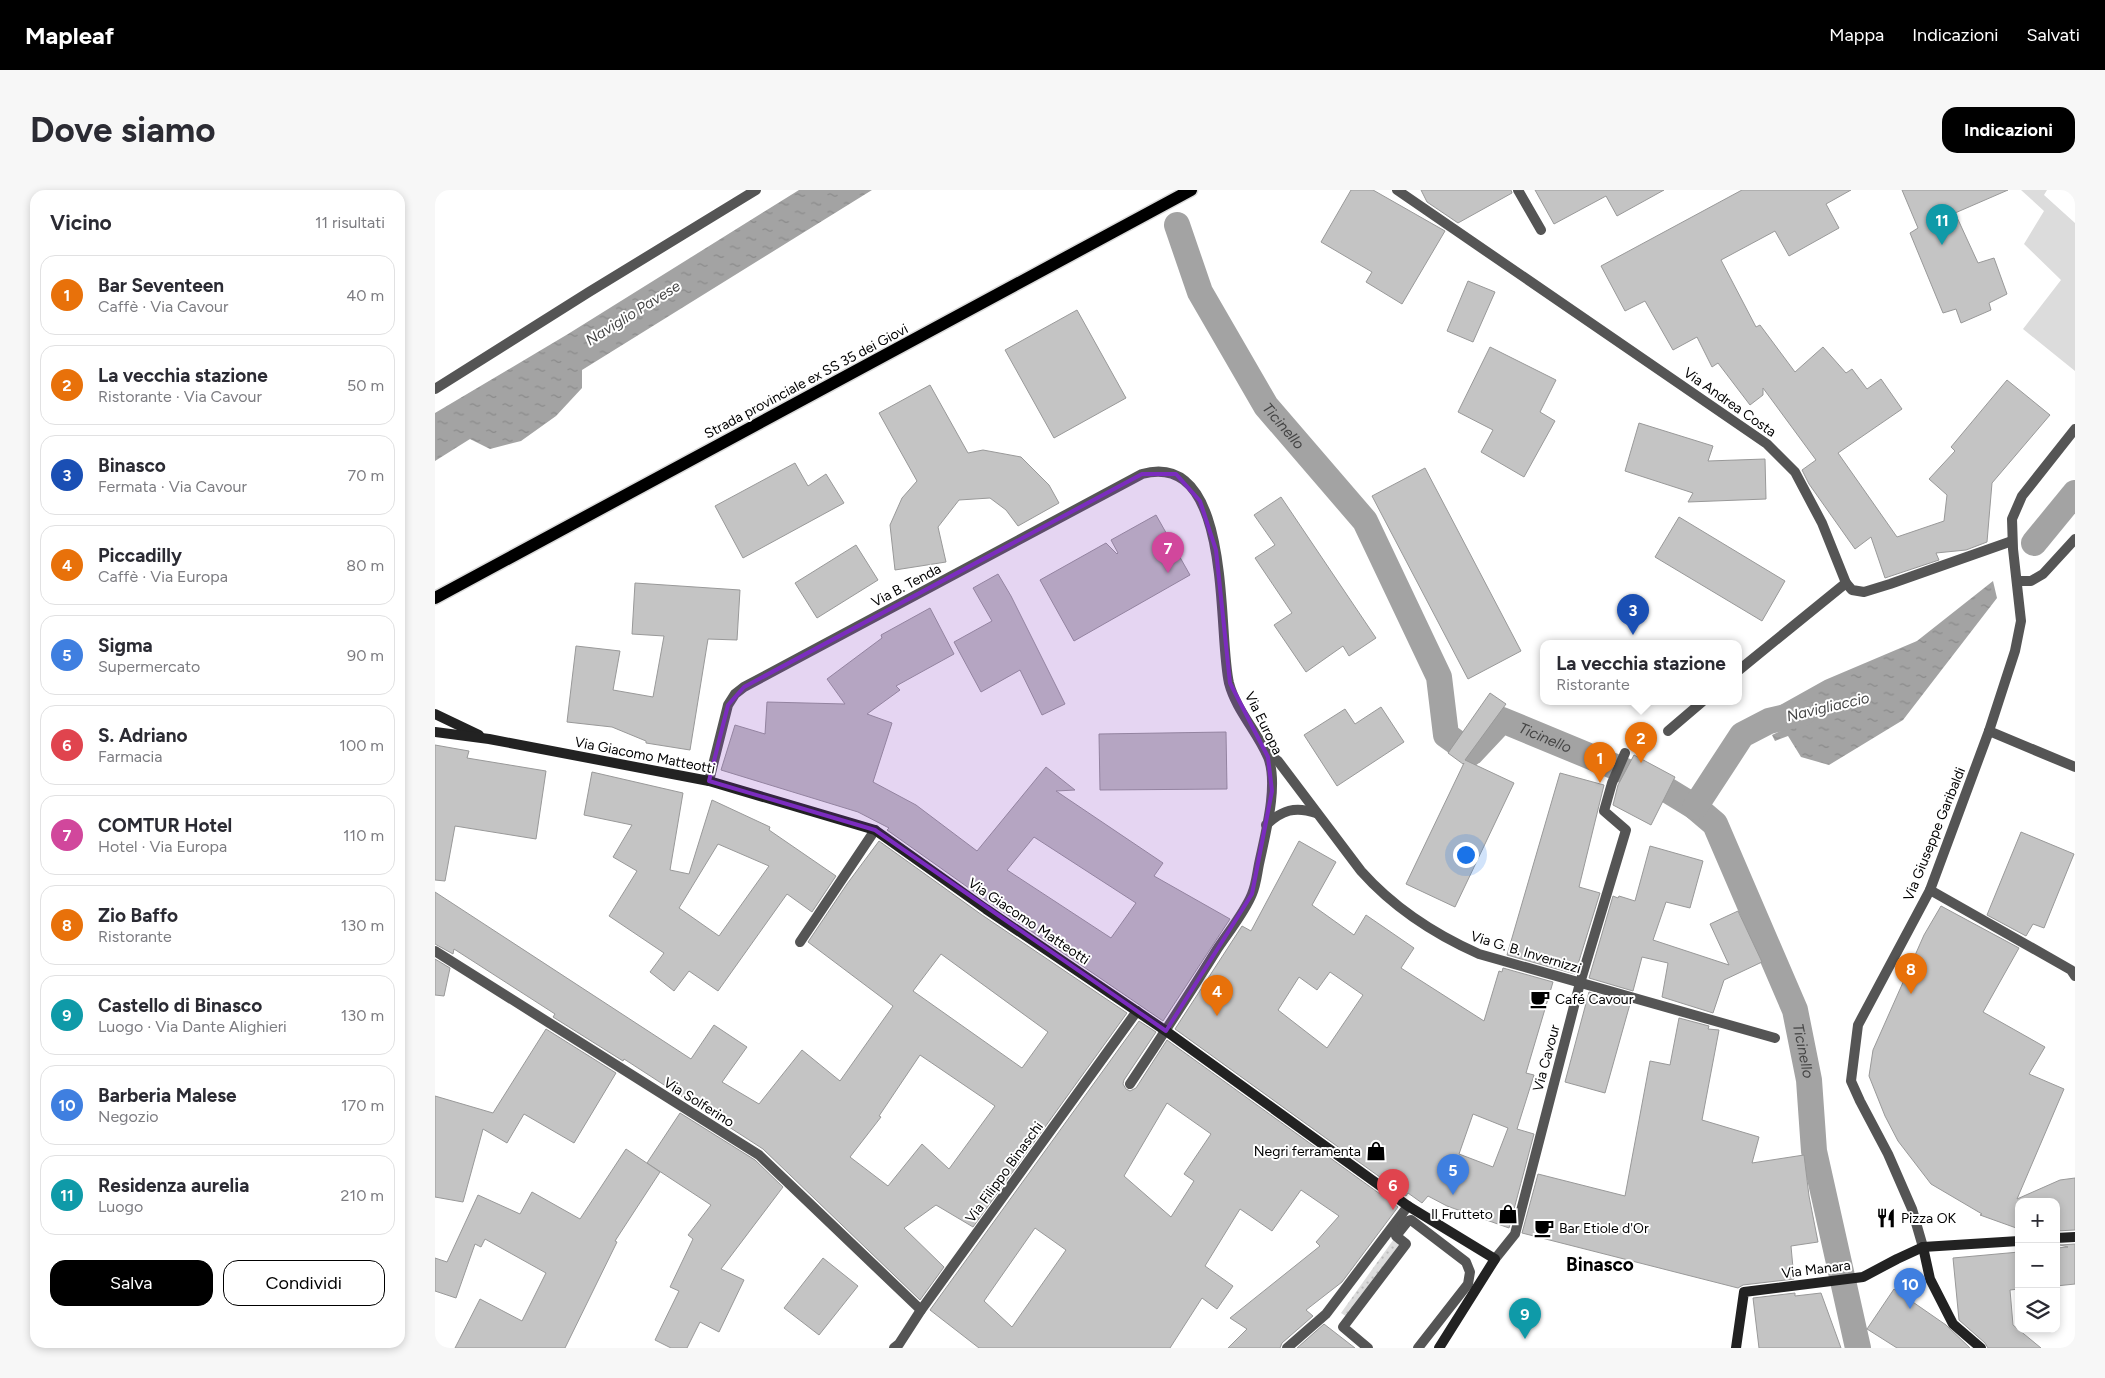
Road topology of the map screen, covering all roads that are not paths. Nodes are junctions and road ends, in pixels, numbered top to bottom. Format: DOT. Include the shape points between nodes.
graph roads {
  1 [pos="756,190"];
  2 [pos="1191,190"];
  3 [pos="1397,190"];
  4 [pos="1517,190"];
  5 [pos="1541,230"];
  6 [pos="435,389"];
  7 [pos="2075,428"];
  8 [pos="1176,474"];
  9 [pos="2075,539"];
  10 [pos="2012,541"];
  11 [pos="2017,581"];
  12 [pos="1846,583"];
  13 [pos="435,598"];
  14 [pos="1742,668"];
  15 [pos="1698,705"];
  16 [pos="435,714"];
  17 [pos="1668,731"];
  18 [pos="1989,731"];
  19 [pos="435,732"];
  20 [pos="489,739"];
  21 [pos="1264,751"];
  22 [pos="1625,753"];
  23 [pos="2075,767"];
  24 [pos="709,781"];
  25 [pos="1316,813"];
  26 [pos="1267,825"];
  27 [pos="875,830"];
  28 [pos="1930,890"];
  29 [pos="800,942"];
  30 [pos="435,951"];
  31 [pos="2075,976"];
  32 [pos="1580,983"];
  33 [pos="1137,1011"];
  34 [pos="1166,1031"];
  35 [pos="1775,1038"];
  36 [pos="1130,1084"];
  37 [pos="1408,1206"];
  38 [pos="2075,1237"];
  39 [pos="2060,1238"];
  40 [pos="2015,1241"];
  41 [pos="1923,1247"];
  42 [pos="1495,1259"];
  43 [pos="921,1310"];
  44 [pos="893,1348"];
  45 [pos="1287,1348"];
  46 [pos="1369,1348"];
  47 [pos="1418,1348"];
  48 [pos="1439,1348"];
  49 [pos="1736,1348"];
  50 [pos="1981,1348"];
  1 -- 6 [label="street"];
  2 -- 13 [label="main road, Strada provinciale ex SS 35 dei Giovi"];
  3 -- 12 [label="street, Via Andrea Costa" via="1767,444 1795,472 1822,523"];
  4 -- 5 [label="street"];
  7 -- 10 [label="street, Via Giuseppe Garibaldi" via="2022,496 2012,519"];
  8 -- 21 [label="street, Via Europa" via="1191,487 1210,524 1216,550 1229,683 1240,710"];
  8 -- 24 [label="street, Via B. Tenda" via="1152,471 1142,474 735,694 728,705"];
  9 -- 11 [label="street" via="2043,574 2031,581"];
  10 -- 11 [label="street, Via Giuseppe Garibaldi"];
  10 -- 12 [label="street" via="1864,592 1852,590"];
  11 -- 18 [label="street, Via Giuseppe Garibaldi" via="2021,621 2015,651"];
  12 -- 14 [label="street"];
  15 -- 17 [label="street"];
  16 -- 20 [label="street, Via Giacomo Matteotti"];
  18 -- 23 [label="street"];
  18 -- 28 [label="street, Via Giuseppe Garibaldi"];
  19 -- 20 [label="street, Via Giacomo Matteotti"];
  20 -- 24 [label="street, Via Giacomo Matteotti"];
  21 -- 25 [label="street, Via G. B. Invernizzi" via="1278,761"];
  21 -- 26 [label="street, Via Europa" via="1271,783"];
  22 -- 32 [label="street, Via Cavour" via="1604,811 1626,830"];
  24 -- 27 [label="street, Via Giacomo Matteotti"];
  25 -- 26 [label="street" via="1297,808 1288,810"];
  25 -- 32 [label="street, Via G. B. Invernizzi" via="1375,886 1421,923 1479,954"];
  26 -- 34 [label="street, Via Europa" via="1253,894"];
  27 -- 29 [label="street"];
  27 -- 33 [label="street, Via Giacomo Matteotti"];
  28 -- 31 [label="street" via="2071,970"];
  28 -- 41 [label="street, Via Giuseppe Garibaldi" via="1858,1025 1851,1080 1912,1209"];
  30 -- 43 [label="street, Via Solferino" via="759,1156"];
  32 -- 35 [label="street, Via G. B. Invernizzi"];
  32 -- 42 [label="street, Via Cavour" via="1515,1234"];
  33 -- 34 [label="street, Via Giacomo Matteotti"];
  33 -- 43 [label="street, Via Filippo Binaschi"];
  34 -- 36 [label="street, Via Europa"];
  34 -- 37 [label="street, Via Giacomo Matteotti"];
  37 -- 42 [label="street, Via Giacomo Matteotti"];
  37 -- 45 [label="street" via="1326,1314"];
  38 -- 39 [label="street"];
  40 -- 41 [label="street, Via Manara"];
  41 -- 49 [label="street, Via Manara" via="1863,1278 1744,1292"];
  41 -- 50 [label="street" via="1930,1279 1953,1324"];
  42 -- 48 [label="street"];
  43 -- 44 [label="street, Via Filippo Binaschi"];
  46 -- 47 [label="street" via="1343,1327 1405,1244 1396,1236 1411,1220 1467,1262 1470,1272 1468,1284"];
}
